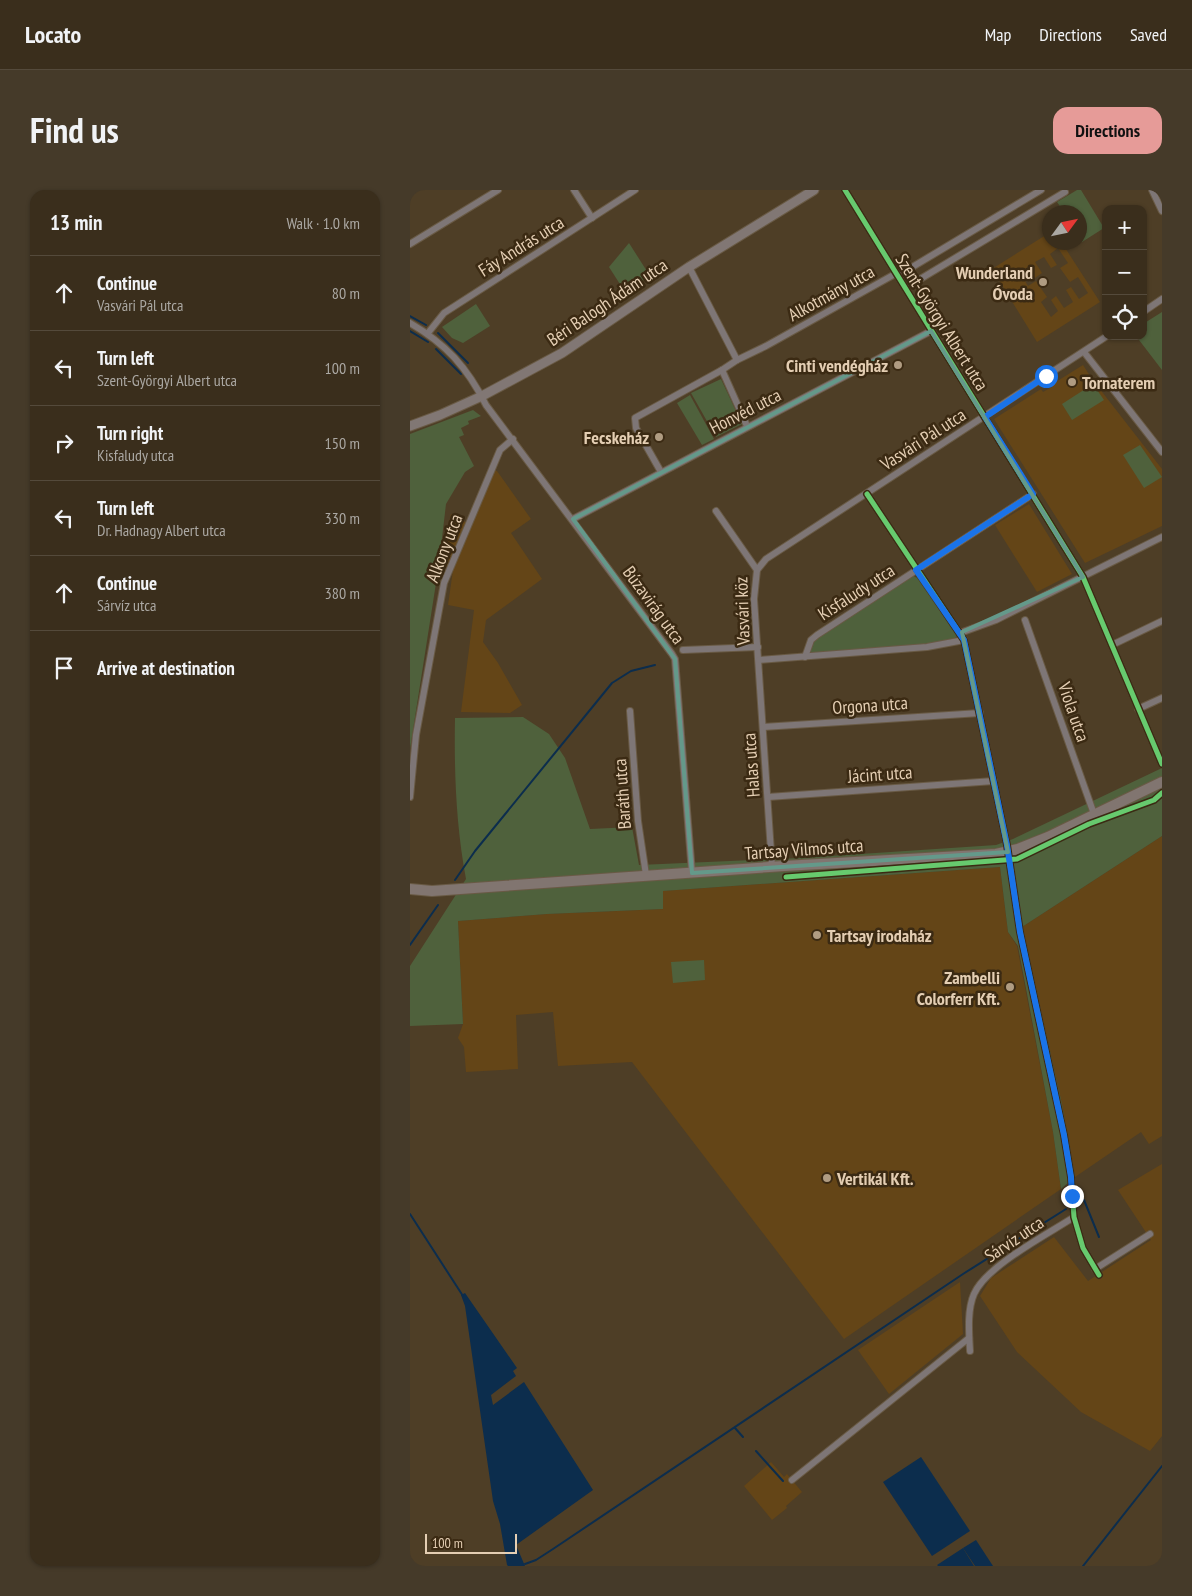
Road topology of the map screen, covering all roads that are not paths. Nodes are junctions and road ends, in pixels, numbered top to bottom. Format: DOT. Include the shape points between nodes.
graph roads {
  1 [pos="498,190"];
  2 [pos="574,190"];
  3 [pos="635,190"];
  4 [pos="814,190"];
  5 [pos="845,190"];
  6 [pos="1042,190"];
  7 [pos="1152,190"];
  8 [pos="1065,192"];
  9 [pos="625,193"];
  10 [pos="1162,211"];
  11 [pos="592,218"];
  12 [pos="410,244"];
  13 [pos="689,267"];
  14 [pos="896,274"];
  15 [pos="916,281"];
  16 [pos="1162,299"];
  17 [pos="1147,309"];
  18 [pos="410,323"];
  19 [pos="931,331"];
  20 [pos="428,334"];
  21 [pos="1102,339"];
  22 [pos="1084,352"];
  23 [pos="737,360"];
  24 [pos="722,370"];
  25 [pos="482,396"];
  26 [pos="985,417"];
  27 [pos="410,426"];
  28 [pos="748,426"];
  29 [pos="513,439"];
  30 [pos="1162,452"];
  31 [pos="661,472"];
  32 [pos="866,494"];
  33 [pos="1033,494"];
  34 [pos="716,511"];
  35 [pos="573,519"];
  36 [pos="1162,537"];
  37 [pos="757,570"];
  38 [pos="916,570"];
  39 [pos="1083,577"];
  40 [pos="1025,620"];
  41 [pos="1162,621"];
  42 [pos="960,633"];
  43 [pos="964,640"];
  44 [pos="1112,645"];
  45 [pos="758,647"];
  46 [pos="683,650"];
  47 [pos="805,657"];
  48 [pos="759,660"];
  49 [pos="1162,698"];
  50 [pos="1138,709"];
  51 [pos="630,711"];
  52 [pos="980,713"];
  53 [pos="763,727"];
  54 [pos="1162,764"];
  55 [pos="994,781"];
  56 [pos="1162,782"];
  57 [pos="410,797"];
  58 [pos="768,797"];
  59 [pos="1094,814"];
  60 [pos="1008,852"];
  61 [pos="772,867"];
  62 [pos="692,873"];
  63 [pos="646,875"];
  64 [pos="410,889"];
  65 [pos="432,891"];
  66 [pos="410,896"];
  67 [pos="1074,1217"];
  68 [pos="1150,1234"];
  69 [pos="1095,1269"];
  70 [pos="1099,1276"];
  71 [pos="969,1338"];
  72 [pos="970,1351"];
  73 [pos="792,1480"];
  1 -- 12 [label="street"];
  2 -- 11 [label="street"];
  3 -- 9 [label="street, Fáy András utca"];
  4 -- 13 [label="street, Béri Balogh Ádám utca"];
  5 -- 14 [label="street, Szent-Györgyi Albert utca"];
  6 -- 14 [label="street, Alkotmány utca"];
  7 -- 10 [label="street"];
  8 -- 15 [label="street"];
  9 -- 11 [label="street, Fáy András utca"];
  11 -- 20 [label="street, Fáy András utca" via="444,313"];
  13 -- 23 [label="street"];
  13 -- 25 [label="street, Béri Balogh Ádám utca" via="562,353"];
  14 -- 19 [label="street, Szent-Györgyi Albert utca"];
  14 -- 23 [label="street, Alkotmány utca"];
  16 -- 17 [label="street"];
  18 -- 20 [label="street, Búzavirág utca"];
  19 -- 26 [label="street, Szent-Györgyi Albert utca"];
  19 -- 28 [label="street, Honvéd utca"];
  20 -- 25 [label="street, Búzavirág utca" via="459,362"];
  21 -- 22 [label="street, Vasvári Pál utca"];
  22 -- 26 [label="street, Vasvári Pál utca"];
  22 -- 30 [label="street"];
  23 -- 24 [label="street, Alkotmány utca"];
  24 -- 28 [label="street"];
  24 -- 31 [label="street" via="635,418 636,428"];
  25 -- 27 [label="street, Béri Balogh Ádám utca"];
  25 -- 29 [label="street, Búzavirág utca"];
  26 -- 32 [label="street, Vasvári Pál utca"];
  26 -- 33 [label="street, Szent-Györgyi Albert utca"];
  28 -- 31 [label="street, Honvéd utca"];
  29 -- 35 [label="street, Búzavirág utca"];
  29 -- 57 [label="street, Alkony utca" via="500,450 444,583 416,735"];
  31 -- 35 [label="street, Honvéd utca"];
  32 -- 37 [label="street, Vasvári Pál utca" via="766,560"];
  32 -- 38 [label="street"];
  33 -- 38 [label="street, Kisfaludy utca"];
  33 -- 39 [label="street, Szent-Györgyi Albert utca"];
  34 -- 37 [label="street, Vasvári köz"];
  35 -- 62 [label="street, Búzavirág utca" via="674,659"];
  36 -- 39 [label="street"];
  37 -- 45 [label="street, Vasvári köz" via="754,599"];
  38 -- 42 [label="street"];
  38 -- 47 [label="street, Kisfaludy utca" via="816,635"];
  39 -- 42 [label="street" via="996,620"];
  39 -- 44 [label="street, Szent-Györgyi Albert utca"];
  40 -- 59 [label="street, Viola utca"];
  41 -- 44 [label="street"];
  42 -- 43 [label="street"];
  43 -- 47 [label="street" via="927,647"];
  43 -- 52 [label="street"];
  44 -- 50 [label="street, Szent-Györgyi Albert utca"];
  45 -- 46 [label="street"];
  45 -- 48 [label="street, Vasvári köz"];
  47 -- 48 [label="street"];
  48 -- 53 [label="street, Halas utca"];
  49 -- 50 [label="street"];
  50 -- 54 [label="street, Szent-Györgyi Albert utca"];
  51 -- 63 [label="street, Baráth utca" via="638,822"];
  52 -- 53 [label="street, Orgona utca"];
  52 -- 55 [label="street"];
  53 -- 58 [label="street, Halas utca"];
  55 -- 58 [label="street, Jácint utca"];
  55 -- 60 [label="street"];
  56 -- 59 [label="main road, Tartsay Vilmos utca"];
  58 -- 61 [label="street, Halas utca"];
  59 -- 60 [label="main road, Tartsay Vilmos utca"];
  60 -- 61 [label="main road, Tartsay Vilmos utca"];
  60 -- 67 [label="street" via="1020,932 1064,1135"];
  61 -- 62 [label="main road, Tartsay Vilmos utca"];
  62 -- 63 [label="main road, Tartsay Vilmos utca"];
  63 -- 65 [label="main road, Tartsay Vilmos utca"];
  64 -- 65 [label="main road"];
  65 -- 66 [label="main road"];
  67 -- 69 [label="street" via="1083,1248"];
  67 -- 71 [label="street, Sárvíz utca" via="1001,1264 981,1281 971,1303"];
  68 -- 69 [label="street"];
  69 -- 70 [label="street"];
  71 -- 72 [label="street, Sárvíz utca"];
  71 -- 73 [label="street"];
}
